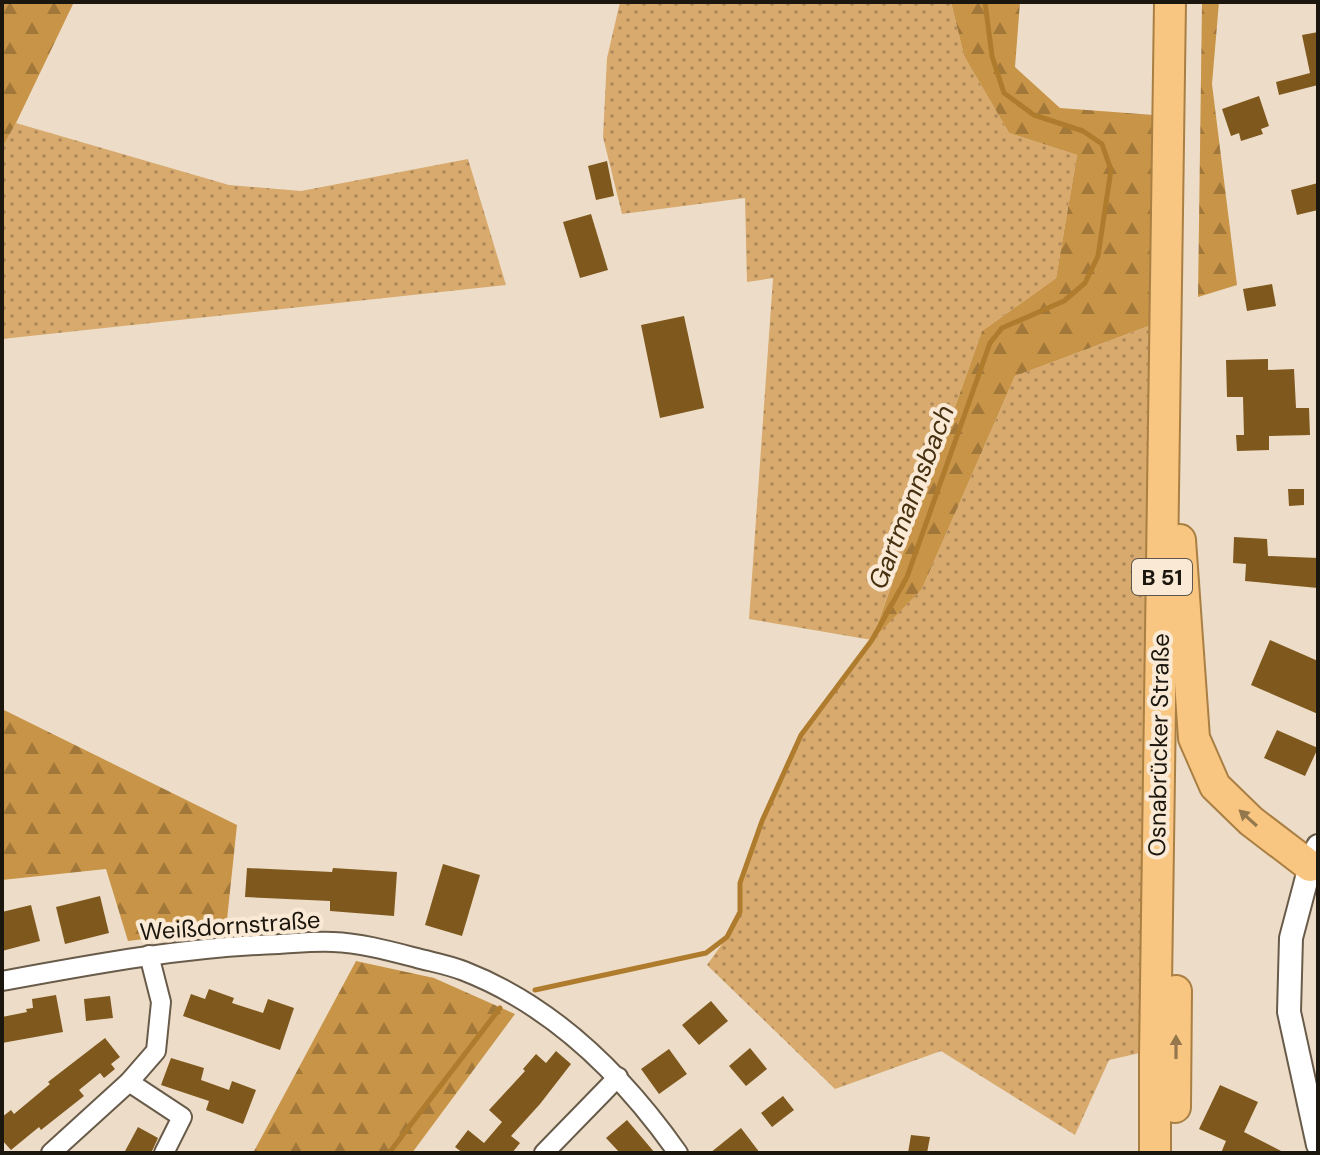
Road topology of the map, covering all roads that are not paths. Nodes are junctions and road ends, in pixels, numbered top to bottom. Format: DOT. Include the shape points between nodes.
graph roads {
  1 [pos="1170,2"];
  2 [pos="1189,2"];
  3 [pos="1180,540"];
  4 [pos="1315,860"];
  5 [pos="149,955"];
  6 [pos="2,981"];
  7 [pos="618,1077"];
  8 [pos="129,1082"];
  9 [pos="1318,1145"];
  10 [pos="51,1153"];
  11 [pos="164,1153"];
  12 [pos="544,1153"];
  13 [pos="678,1153"];
  14 [pos="1155,1153"];
  15 [pos="1175,1153"];
  1 -- 14 [label="highway, Osnabrücker Straße / B 51"];
  2 -- 3 [label="highway, Osnabrücker Straße / B 51"];
  4 -- 3 [label="highway, one-way" via="1251,821 1215,786 1194,738"];
  15 -- 3 [label="highway, Osnabrücker Straße / B 51, one-way"];
  4 -- 9 [label="street" via="1291,938 1289,1012"];
  5 -- 6 [label="street, Weißdornstraße"];
  5 -- 7 [label="street, Weißdornstraße" via="334,942 392,951 463,971 534,1005"];
  5 -- 8 [label="street" via="161,1002 156,1051"];
  7 -- 12 [label="street"];
  7 -- 13 [label="street, Weißdornstraße"];
  8 -- 10 [label="street"];
  8 -- 11 [label="street" via="182,1117"];
}
